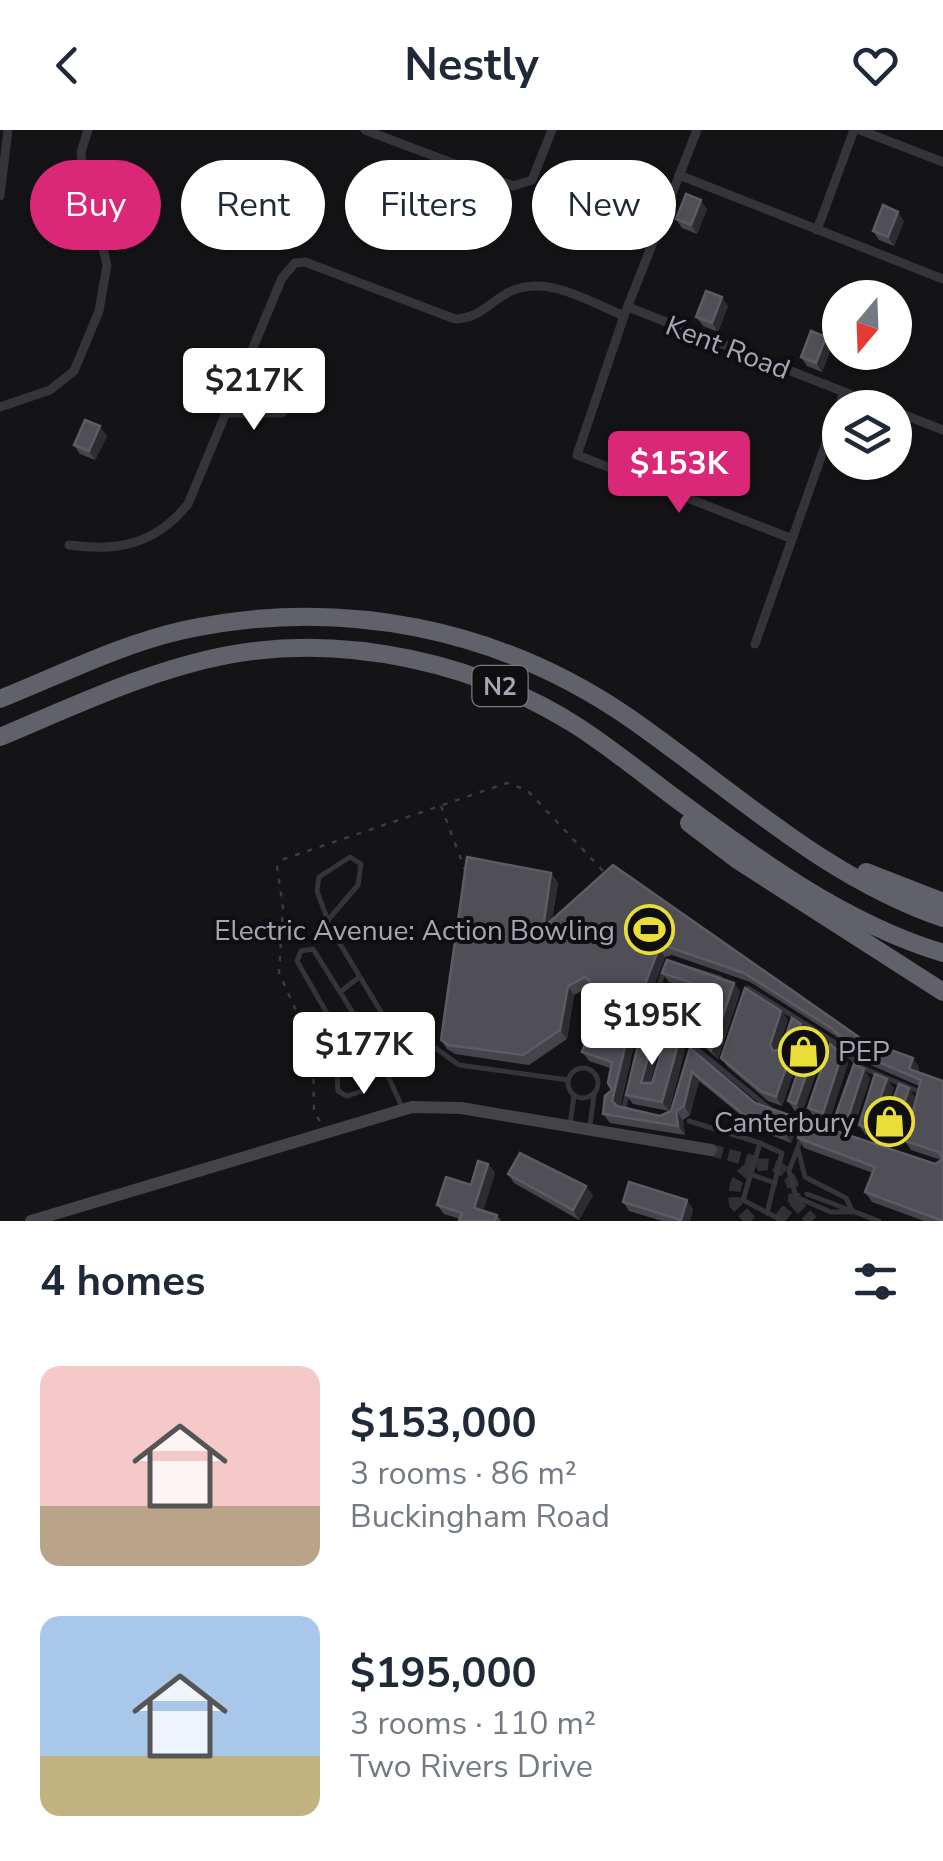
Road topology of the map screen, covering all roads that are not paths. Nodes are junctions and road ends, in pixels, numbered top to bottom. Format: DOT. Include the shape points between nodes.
graph roads {
  1 [pos="8,130"];
  2 [pos="88,130"];
  3 [pos="365,130"];
  4 [pos="552,130"];
  5 [pos="697,130"];
  6 [pos="857,130"];
  7 [pos="943,162"];
  8 [pos="679,176"];
  9 [pos="0,196"];
  10 [pos="817,230"];
  11 [pos="943,279"];
  12 [pos="626,312"];
  13 [pos="839,390"];
  14 [pos="0,408"];
  15 [pos="282,413"];
  16 [pos="226,414"];
  17 [pos="912,418"];
  18 [pos="943,430"];
  19 [pos="822,451"];
  20 [pos="790,538"];
  21 [pos="69,545"];
  22 [pos="755,644"];
  23 [pos="504,687"];
  24 [pos="0,700"];
  25 [pos="0,737"];
  26 [pos="764,819"];
  27 [pos="943,902"];
  28 [pos="943,918"];
  29 [pos="328,920"];
  30 [pos="943,953"];
  31 [pos="358,978"];
  32 [pos="658,985"];
  33 [pos="748,988"];
  34 [pos="672,990"];
  35 [pos="340,992"];
  36 [pos="943,992"];
  37 [pos="743,1005"];
  38 [pos="652,1008"];
  39 [pos="666,1013"];
  40 [pos="644,1029"];
  41 [pos="335,1034"];
  42 [pos="669,1038"];
  43 [pos="834,1042"];
  44 [pos="693,1046"];
  45 [pos="639,1048"];
  46 [pos="664,1055"];
  47 [pos="726,1055"];
  48 [pos="828,1058"];
  49 [pos="856,1062"];
  50 [pos="688,1063"];
  51 [pos="720,1071"];
  52 [pos="878,1074"];
  53 [pos="850,1079"];
  54 [pos="568,1080"];
  55 [pos="902,1083"];
  56 [pos="629,1085"];
  57 [pos="598,1086"];
  58 [pos="873,1090"];
  59 [pos="594,1094"];
  60 [pos="602,1094"];
  61 [pos="574,1095"];
  62 [pos="896,1099"];
  63 [pos="923,1100"];
  64 [pos="403,1109"];
  65 [pos="774,1111"];
  66 [pos="641,1113"];
  67 [pos="689,1120"];
  68 [pos="807,1122"];
  69 [pos="570,1127"];
  70 [pos="590,1130"];
  71 [pos="760,1143"];
  72 [pos="798,1149"];
  73 [pos="710,1150"];
  74 [pos="750,1174"];
  75 [pos="775,1183"];
  76 [pos="807,1194"];
  77 [pos="850,1212"];
  78 [pos="767,1214"];
  79 [pos="874,1220"];
  80 [pos="31,1221"];
  81 [pos="783,1221"];
  82 [pos="844,1221"];
  1 -- 9 [label="street"];
  2 -- 14 [label="street" via="82,166 107,265 100,311 74,372 50,390"];
  3 -- 4 [label="street" via="514,186 532,180"];
  5 -- 8 [label="street"];
  6 -- 7 [label="street"];
  6 -- 10 [label="street"];
  8 -- 10 [label="street"];
  8 -- 12 [label="street"];
  10 -- 11 [label="street"];
  12 -- 13 [label="street, Kent Road"];
  12 -- 16 [label="street, Kent Road" via="533,285 504,295 478,315 456,319 294,262"];
  12 -- 20 [label="street" via="576,448 581,458"];
  15 -- 16 [label="street"];
  16 -- 21 [label="street" via="195,494 161,532 123,547"];
  17 -- 18 [label="street"];
  19 -- 20 [label="street"];
  20 -- 22 [label="street"];
  23 -- 25 [label="highway, N2" via="402,657 264,650 143,678"];
  23 -- 30 [label="highway, N2" via="578,727 804,888"];
  23 -- 36 [label="highway" via="739,861"];
  24 -- 26 [label="highway, N2" via="146,641 259,616 402,623 470,639 572,682"];
  26 -- 27 [label="highway" via="832,857"];
  26 -- 28 [label="highway, N2" via="831,866"];
  29 -- 29 [label="lane" via="317,882 350,857 360,864 358,885"];
  29 -- 31 [label="lane"];
  31 -- 35 [label="lane"];
  31 -- 54 [label="lane" via="386,1025 427,1042 448,1061"];
  32 -- 33 [label="lane" via="670,961"];
  32 -- 34 [label="lane"];
  32 -- 38 [label="lane"];
  33 -- 37 [label="lane"];
  33 -- 43 [label="lane"];
  35 -- 41 [label="lane" via="313,949 300,950 298,961"];
  35 -- 64 [label="lane"];
  38 -- 39 [label="lane"];
  38 -- 40 [label="lane"];
  40 -- 42 [label="lane"];
  40 -- 45 [label="lane"];
  41 -- 41 [label="lane" via="368,1086 365,1090 347,1096 338,1091"];
  42 -- 44 [label="lane"];
  42 -- 46 [label="lane"];
  43 -- 48 [label="lane"];
  43 -- 49 [label="lane"];
  44 -- 50 [label="lane"];
  44 -- 51 [label="lane"];
  47 -- 51 [label="lane"];
  49 -- 52 [label="lane"];
  49 -- 53 [label="lane"];
  51 -- 65 [label="lane"];
  52 -- 55 [label="lane"];
  52 -- 58 [label="lane"];
  54 -- 57 [label="lane" via="588,1069"];
  54 -- 61 [label="lane"];
  55 -- 62 [label="lane"];
  55 -- 63 [label="lane"];
  56 -- 66 [label="lane" via="625,1110"];
  57 -- 59 [label="lane"];
  57 -- 60 [label="lane"];
  59 -- 61 [label="lane"];
  59 -- 70 [label="lane"];
  61 -- 69 [label="lane"];
  64 -- 69 [label="main road" via="461,1108"];
  64 -- 80 [label="main road"];
  67 -- 71 [label="lane"];
  68 -- 72 [label="lane"];
  69 -- 70 [label="main road"];
  70 -- 73 [label="main road"];
  71 -- 74 [label="lane"];
  71 -- 75 [label="lane" via="781,1151"];
  72 -- 77 [label="lane" via="805,1177 846,1198"];
  72 -- 77 [label="lane" via="789,1180 796,1197 830,1212"];
  74 -- 75 [label="lane"];
  74 -- 78 [label="lane" via="743,1200"];
  75 -- 78 [label="lane"];
  76 -- 77 [label="lane"];
  77 -- 79 [label="lane"];
  77 -- 82 [label="lane"];
  78 -- 81 [label="lane"];
}
